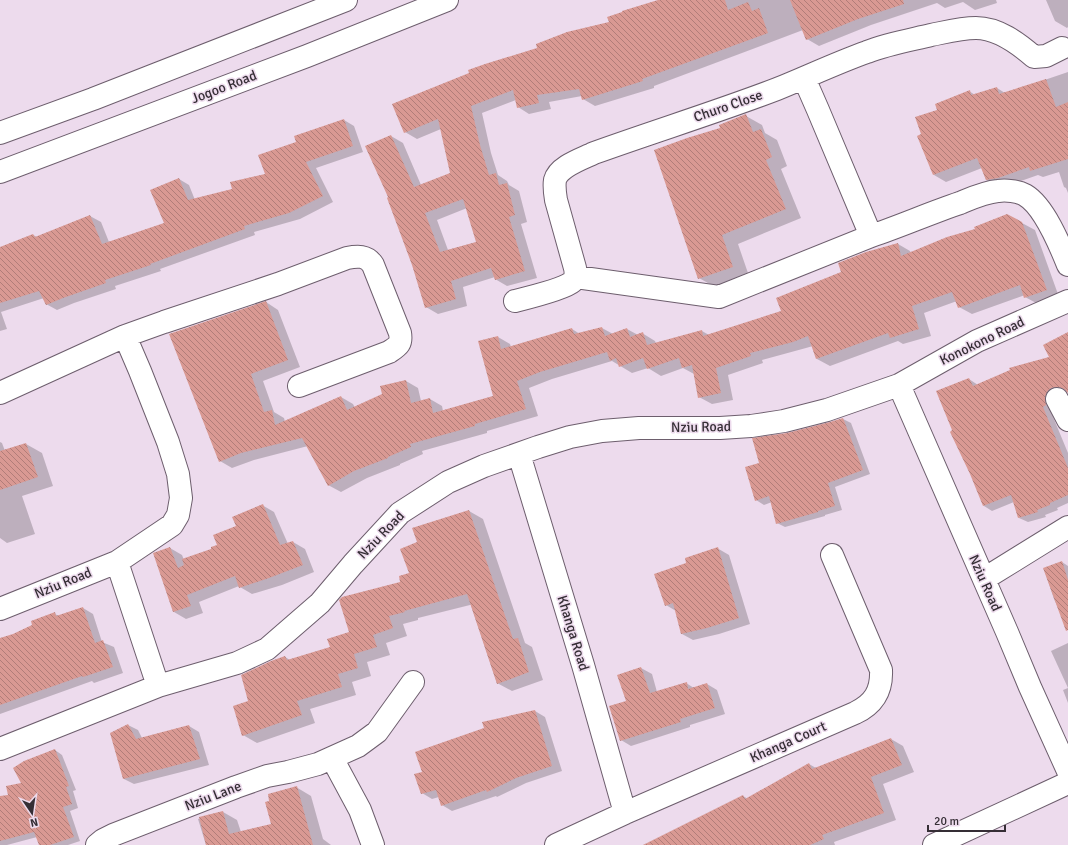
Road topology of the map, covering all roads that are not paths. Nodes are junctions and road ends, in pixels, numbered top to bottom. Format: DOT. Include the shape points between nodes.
graph roads {
  1 [pos="346,0"];
  2 [pos="447,0"];
  3 [pos="1062,48"];
  4 [pos="804,78"];
  5 [pos="0,133"];
  6 [pos="0,172"];
  7 [pos="871,236"];
  8 [pos="1068,265"];
  9 [pos="576,277"];
  10 [pos="1068,301"];
  11 [pos="515,302"];
  12 [pos="125,336"];
  13 [pos="899,385"];
  14 [pos="298,386"];
  15 [pos="0,392"];
  16 [pos="1057,399"];
  17 [pos="1068,420"];
  18 [pos="519,454"];
  19 [pos="1068,527"];
  20 [pos="832,555"];
  21 [pos="117,562"];
  22 [pos="984,579"];
  23 [pos="0,609"];
  24 [pos="412,682"];
  25 [pos="158,686"];
  26 [pos="0,749"];
  27 [pos="332,758"];
  28 [pos="1068,771"];
  29 [pos="1068,783"];
  30 [pos="625,813"];
  31 [pos="97,845"];
  32 [pos="373,845"];
  33 [pos="556,845"];
  34 [pos="934,845"];
  1 -- 5 [label="street" via="129,86"];
  2 -- 6 [label="street, Jogoo Road"];
  3 -- 4 [label="street, Churo Close" via="1046,56 1034,57 1002,34 977,28 959,29 868,51"];
  4 -- 7 [label="street"];
  4 -- 9 [label="street, Churo Close" via="594,153 560,171 555,180 555,191"];
  7 -- 8 [label="street" via="976,197 997,191 1009,191 1024,195 1034,202 1046,218"];
  7 -- 9 [label="street" via="719,297"];
  9 -- 11 [label="street" via="564,287"];
  10 -- 13 [label="street, Konokono Road" via="977,341"];
  12 -- 14 [label="street" via="347,258 367,258 373,265 400,332 400,343 389,352"];
  12 -- 15 [label="street"];
  12 -- 21 [label="street, Nziu Road" via="168,442 178,474 180,498 178,515 172,525"];
  13 -- 18 [label="street, Nziu Road" via="827,410 784,421 720,428 639,428 602,431 570,436"];
  13 -- 22 [label="street, Nziu Road"];
  16 -- 17 [label="street"];
  18 -- 25 [label="street, Nziu Road" via="448,482 400,513 320,603 268,649 237,663"];
  18 -- 30 [label="street, Khanga Road"];
  19 -- 22 [label="street"];
  20 -- 30 [label="street, Khanga Court" via="881,670 876,696 864,709"];
  21 -- 23 [label="street, Nziu Road"];
  21 -- 25 [label="street"];
  22 -- 28 [label="street, Nziu Road"];
  24 -- 27 [label="street" via="377,732 358,746"];
  25 -- 26 [label="street, Nziu Road"];
  27 -- 31 [label="street, Nziu Lane" via="214,795 114,835"];
  27 -- 32 [label="street" via="360,810"];
  29 -- 34 [label="street"];
  30 -- 33 [label="street, Khanga Court"];
}
